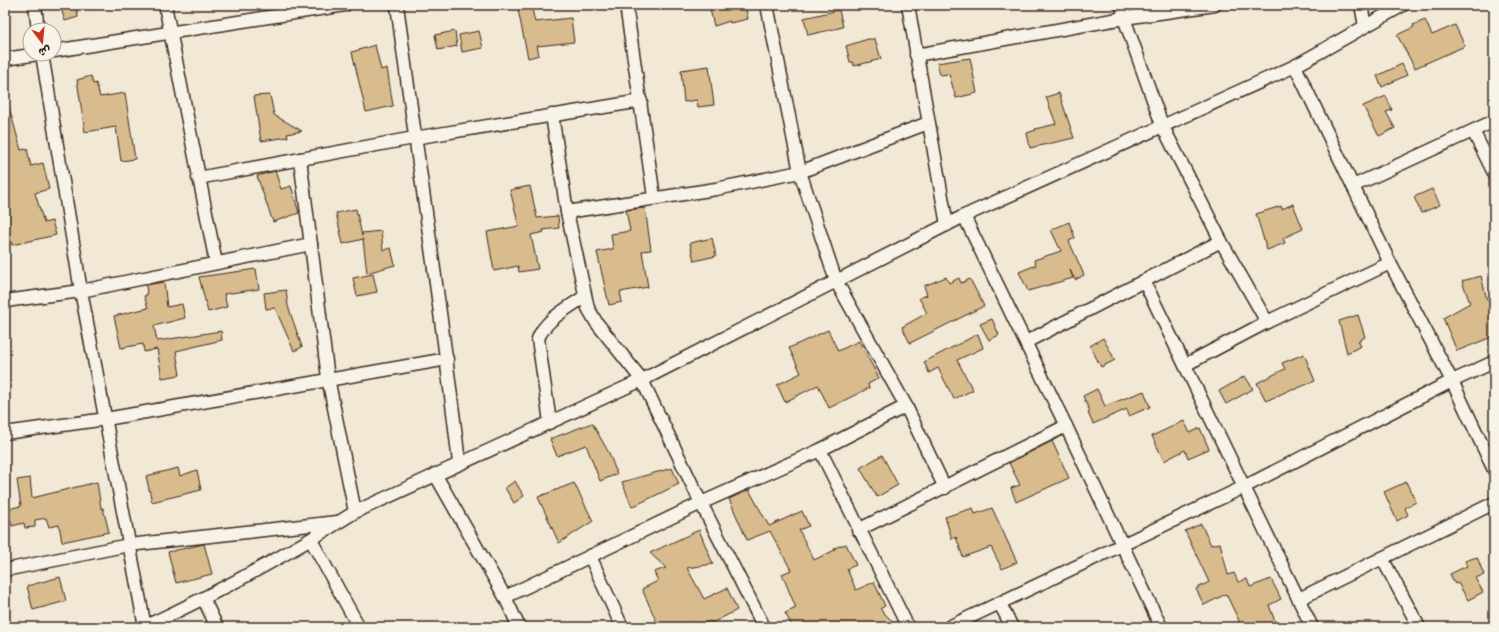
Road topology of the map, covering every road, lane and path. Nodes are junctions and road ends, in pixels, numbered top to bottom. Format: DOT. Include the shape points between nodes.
graph roads {
  1 [pos="35,5"];
  2 [pos="165,5"];
  3 [pos="345,5"];
  4 [pos="397,5"];
  5 [pos="626,5"];
  6 [pos="767,5"];
  7 [pos="908,5"];
  8 [pos="1122,5"];
  9 [pos="1215,5"];
  10 [pos="1361,5"];
  11 [pos="1403,5"];
  12 [pos="1124,18"];
  13 [pos="37,22"];
  14 [pos="1365,26"];
  15 [pos="169,33"];
  16 [pos="62,50"];
  17 [pos="916,55"];
  18 [pos="22,56"];
  19 [pos="5,59"];
  20 [pos="43,62"];
  21 [pos="1294,66"];
  22 [pos="641,101"];
  23 [pos="552,115"];
  24 [pos="1494,121"];
  25 [pos="928,123"];
  26 [pos="1162,125"];
  27 [pos="1474,131"];
  28 [pos="414,138"];
  29 [pos="300,159"];
  30 [pos="800,172"];
  31 [pos="1494,173"];
  32 [pos="198,178"];
  33 [pos="1353,186"];
  34 [pos="654,198"];
  35 [pos="567,212"];
  36 [pos="964,216"];
  37 [pos="947,225"];
  38 [pos="1221,241"];
  39 [pos="311,244"];
  40 [pos="216,263"];
  41 [pos="1390,263"];
  42 [pos="836,281"];
  43 [pos="1144,281"];
  44 [pos="81,291"];
  45 [pos="585,296"];
  46 [pos="5,300"];
  47 [pos="1267,322"];
  48 [pos="1026,342"];
  49 [pos="448,359"];
  50 [pos="1494,362"];
  51 [pos="1185,365"];
  52 [pos="328,378"];
  53 [pos="642,380"];
  54 [pos="1452,381"];
  55 [pos="906,406"];
  56 [pos="106,419"];
  57 [pos="550,422"];
  58 [pos="1066,426"];
  59 [pos="5,433"];
  60 [pos="820,450"];
  61 [pos="459,463"];
  62 [pos="1494,470"];
  63 [pos="435,474"];
  64 [pos="1244,487"];
  65 [pos="945,488"];
  66 [pos="701,503"];
  67 [pos="1494,503"];
  68 [pos="355,512"];
  69 [pos="340,522"];
  70 [pos="858,530"];
  71 [pos="311,540"];
  72 [pos="1121,544"];
  73 [pos="129,545"];
  74 [pos="590,556"];
  75 [pos="1382,558"];
  76 [pos="5,570"];
  77 [pos="505,597"];
  78 [pos="1299,599"];
  79 [pos="204,600"];
  80 [pos="1000,604"];
  81 [pos="145,627"];
  82 [pos="217,627"];
  83 [pos="359,627"];
  84 [pos="519,627"];
  85 [pos="622,627"];
  86 [pos="764,627"];
  87 [pos="908,627"];
  88 [pos="949,627"];
  89 [pos="1012,627"];
  90 [pos="1161,627"];
  91 [pos="1312,627"];
  92 [pos="1420,627"];
  1 -- 13 [label="street"];
  2 -- 15 [label="street"];
  3 -- 15 [label="street"];
  4 -- 28 [label="street"];
  5 -- 22 [label="street"];
  6 -- 30 [label="street"];
  7 -- 17 [label="street"];
  8 -- 12 [label="street"];
  9 -- 12 [label="street"];
  10 -- 14 [label="street"];
  11 -- 14 [label="street"];
  12 -- 17 [label="street"];
  12 -- 26 [label="street"];
  14 -- 21 [label="street"];
  15 -- 16 [label="street"];
  15 -- 32 [label="street"];
  17 -- 25 [label="street"];
  18 -- 19 [label="street"];
  20 -- 44 [label="street"];
  21 -- 26 [label="street"];
  21 -- 33 [label="street"];
  22 -- 23 [label="street"];
  22 -- 34 [label="street"];
  23 -- 28 [label="street"];
  23 -- 35 [label="street"];
  24 -- 27 [label="street"];
  25 -- 30 [label="street"];
  25 -- 37 [label="street"];
  26 -- 36 [label="street"];
  26 -- 38 [label="street"];
  27 -- 31 [label="street"];
  27 -- 33 [label="street"];
  28 -- 29 [label="street"];
  28 -- 49 [label="street"];
  29 -- 32 [label="street"];
  29 -- 39 [label="street"];
  30 -- 34 [label="street" via="716,189"];
  30 -- 42 [label="street"];
  32 -- 40 [label="street"];
  33 -- 41 [label="street"];
  34 -- 35 [label="street"];
  35 -- 45 [label="street"];
  36 -- 37 [label="street"];
  36 -- 48 [label="street"];
  37 -- 42 [label="street"];
  38 -- 43 [label="street"];
  38 -- 47 [label="street"];
  39 -- 40 [label="street"];
  39 -- 52 [label="street"];
  40 -- 44 [label="street"];
  41 -- 47 [label="street"];
  41 -- 54 [label="street"];
  42 -- 53 [label="street"];
  42 -- 55 [label="street"];
  43 -- 48 [label="street"];
  43 -- 51 [label="street"];
  44 -- 46 [label="street"];
  44 -- 56 [label="street"];
  45 -- 53 [label="street" via="596,322"];
  45 -- 57 [label="street" via="548,323 538,339"];
  47 -- 51 [label="street"];
  48 -- 58 [label="street"];
  49 -- 52 [label="street"];
  49 -- 61 [label="street"];
  50 -- 54 [label="street"];
  51 -- 64 [label="street"];
  52 -- 56 [label="street"];
  52 -- 68 [label="street"];
  53 -- 57 [label="street"];
  53 -- 66 [label="street"];
  54 -- 62 [label="street"];
  54 -- 64 [label="street"];
  55 -- 60 [label="street"];
  55 -- 65 [label="street"];
  56 -- 59 [label="street"];
  56 -- 73 [label="street"];
  57 -- 61 [label="street"];
  58 -- 65 [label="street"];
  58 -- 72 [label="street"];
  60 -- 66 [label="street"];
  60 -- 70 [label="street"];
  61 -- 63 [label="street"];
  63 -- 68 [label="street"];
  63 -- 77 [label="street"];
  64 -- 72 [label="street"];
  64 -- 78 [label="street"];
  65 -- 70 [label="street"];
  66 -- 74 [label="street"];
  66 -- 86 [label="street"];
  67 -- 75 [label="street"];
  68 -- 69 [label="street"];
  69 -- 71 [label="street"];
  69 -- 73 [label="street"];
  70 -- 87 [label="street"];
  71 -- 79 [label="street"];
  71 -- 83 [label="street"];
  72 -- 80 [label="street"];
  72 -- 90 [label="street"];
  73 -- 76 [label="street"];
  73 -- 81 [label="street"];
  74 -- 77 [label="street"];
  74 -- 85 [label="street"];
  75 -- 78 [label="street"];
  75 -- 92 [label="street"];
  77 -- 84 [label="street"];
  78 -- 91 [label="street"];
  79 -- 81 [label="street"];
  79 -- 82 [label="street"];
  80 -- 88 [label="street"];
  80 -- 89 [label="street"];
}
